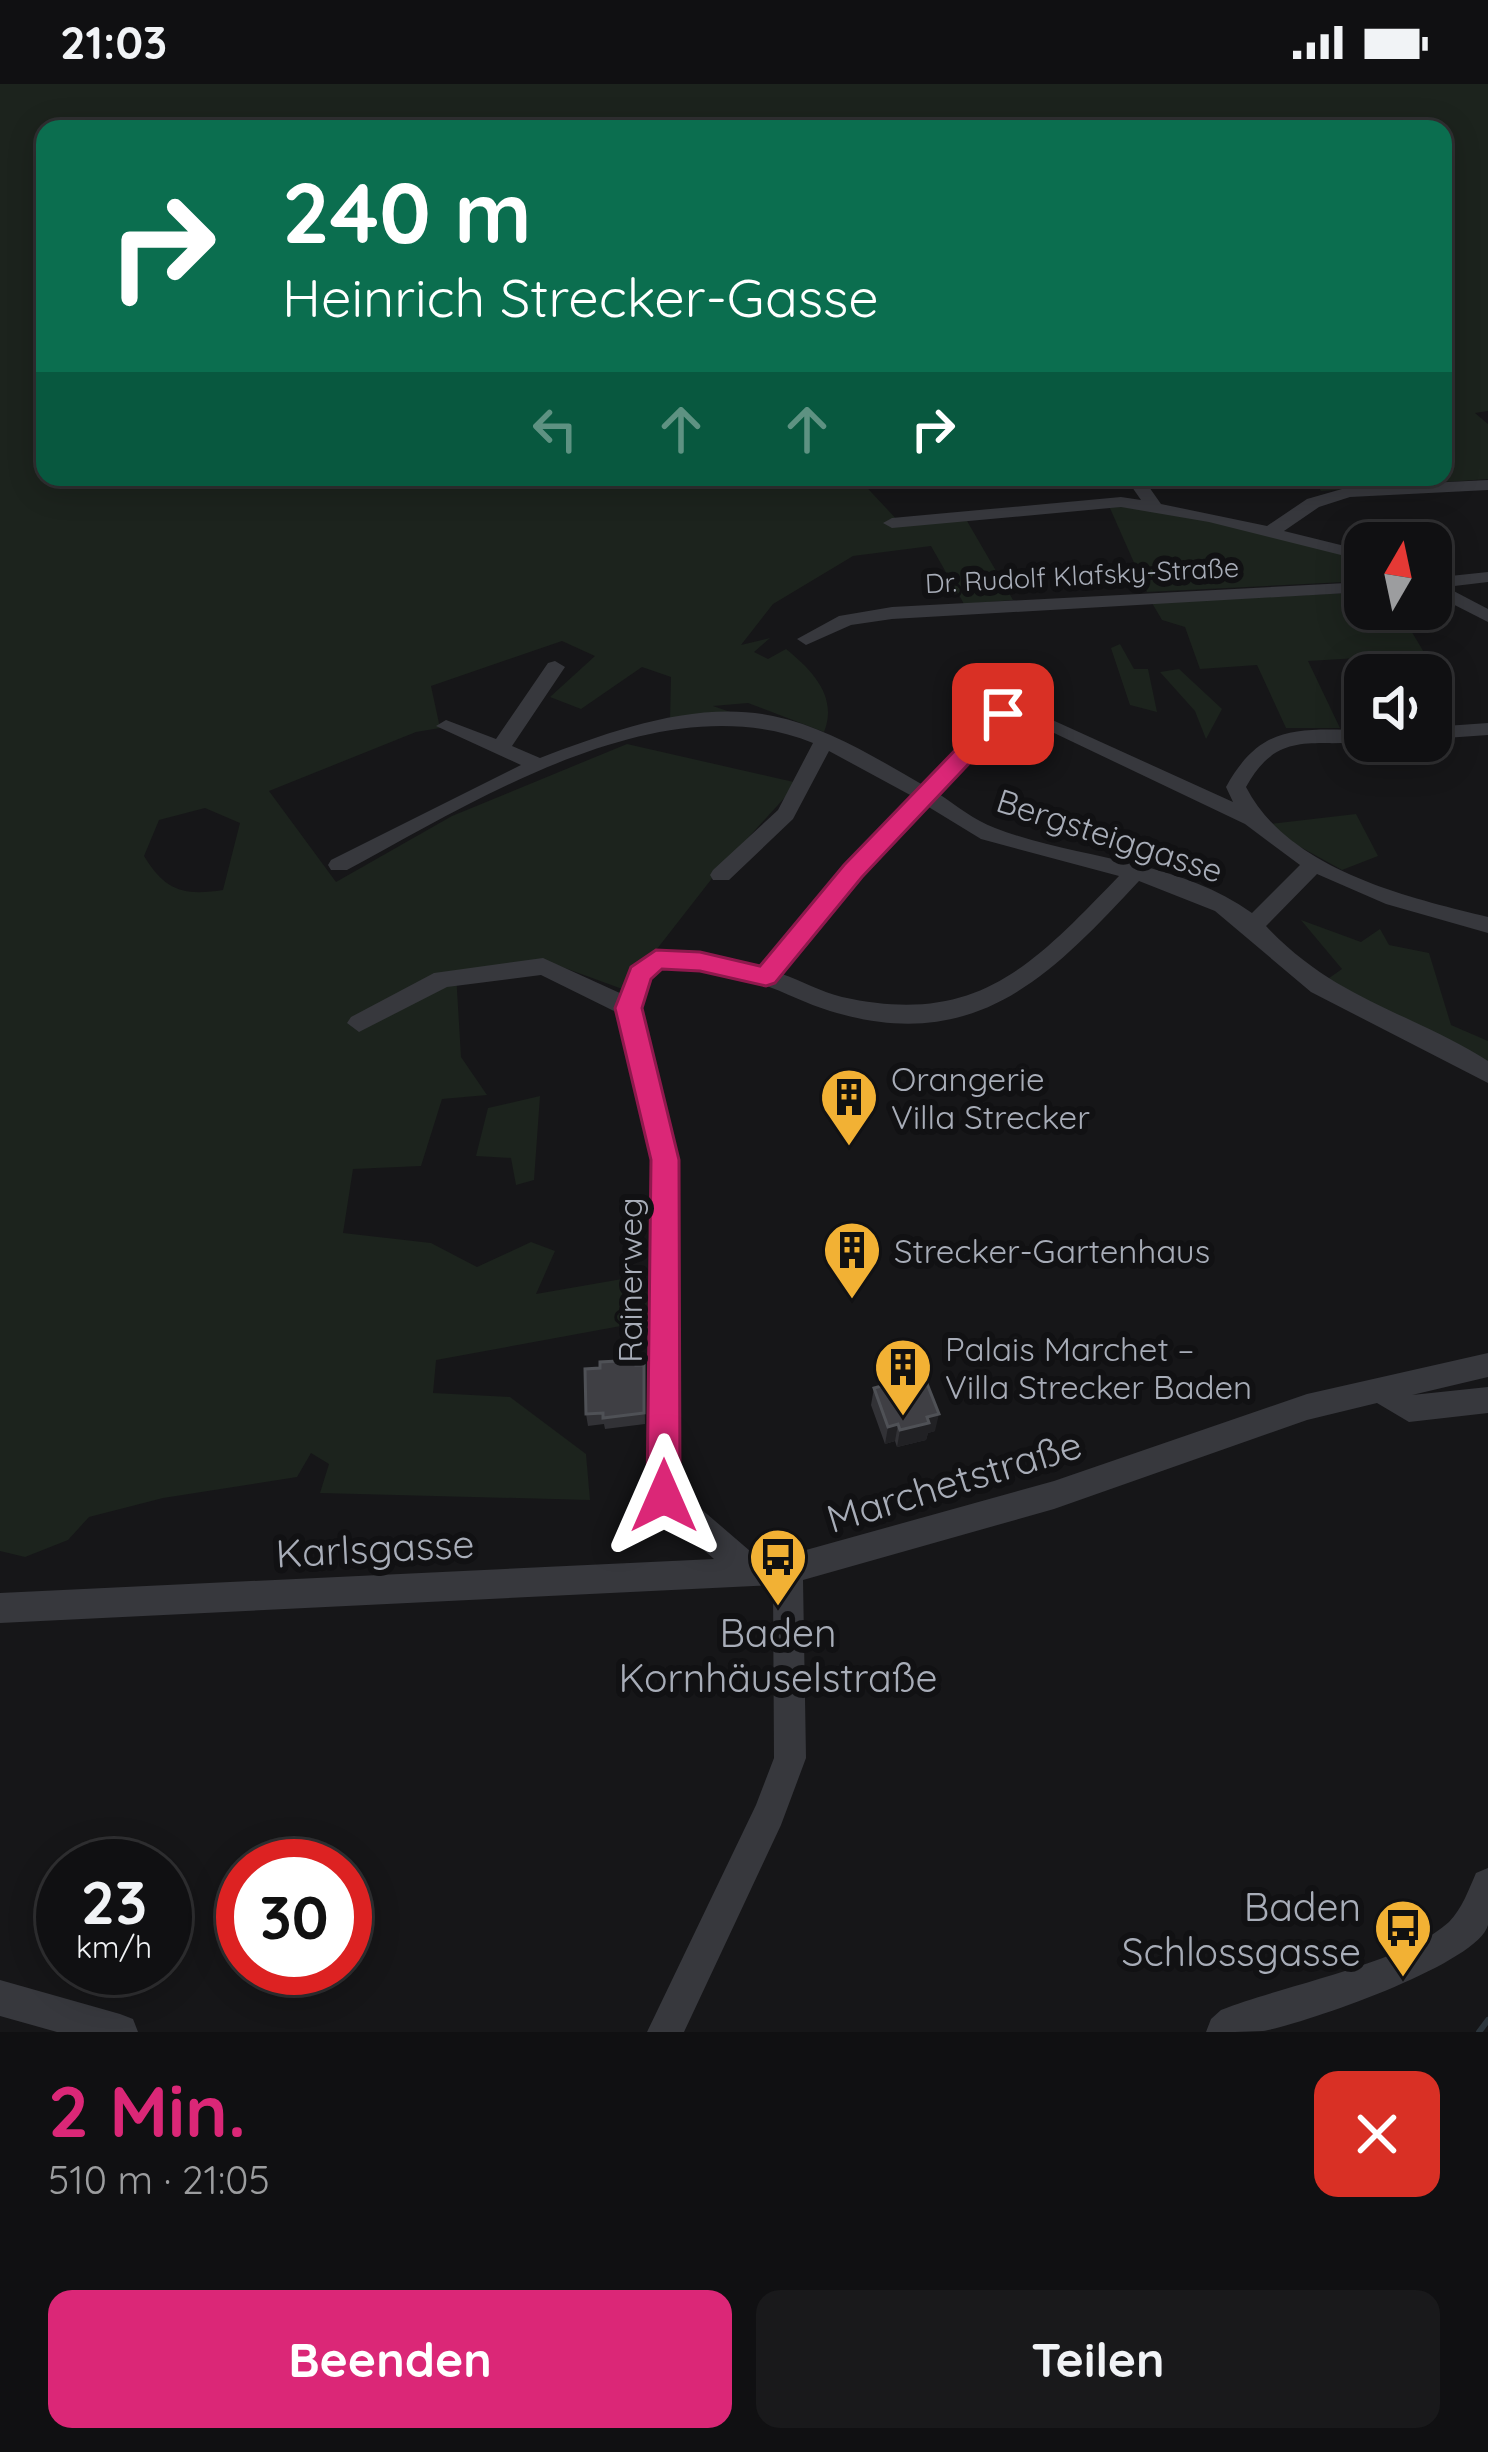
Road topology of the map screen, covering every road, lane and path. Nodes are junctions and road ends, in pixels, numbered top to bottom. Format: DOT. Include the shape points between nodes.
graph roads {
  1 [pos="1488,485"];
  2 [pos="1139,486"];
  3 [pos="1153,505"];
  4 [pos="892,523"];
  5 [pos="1273,531"];
  6 [pos="1344,550"];
  7 [pos="1488,577"];
  8 [pos="1452,582"];
  9 [pos="1344,588"];
  10 [pos="1452,596"];
  11 [pos="1488,616"];
  12 [pos="806,639"];
  13 [pos="555,667"];
  14 [pos="1003,714"];
  15 [pos="1041,722"];
  16 [pos="446,726"];
  17 [pos="1488,728"];
  18 [pos="1452,731"];
  19 [pos="1344,737"];
  20 [pos="823,742"];
  21 [pos="499,750"];
  22 [pos="542,766"];
  23 [pos="928,797"];
  24 [pos="1252,819"];
  25 [pos="338,865"];
  26 [pos="1313,865"];
  27 [pos="1136,872"];
  28 [pos="721,874"];
  29 [pos="1255,923"];
  30 [pos="1488,925"];
  31 [pos="766,976"];
  32 [pos="628,1008"];
  33 [pos="359,1022"];
  34 [pos="1488,1074"];
  35 [pos="1488,1365"];
  36 [pos="1380,1390"];
  37 [pos="1488,1400"];
  38 [pos="788,1570"];
  39 [pos="753,1573"];
  40 [pos="0,1608"];
  41 [pos="1488,1885"];
  42 [pos="0,1998"];
  43 [pos="120,2032"];
  44 [pos="665,2032"];
  45 [pos="1224,2032"];
  1 -- 5 [label="street" via="1348,492 1313,503"];
  2 -- 3 [label="street"];
  3 -- 4 [label="street" via="1079,504"];
  3 -- 5 [label="street"];
  5 -- 6 [label="street"];
  7 -- 8 [label="street"];
  9 -- 12 [label="street, Dr. Rudolf Klafsky-Straße" via="892,613 846,620"];
  10 -- 11 [label="street"];
  13 -- 21 [label="street"];
  14 -- 23 [label="street"];
  15 -- 24 [label="street"];
  16 -- 21 [label="street"];
  17 -- 18 [label="street"];
  19 -- 24 [label="street" via="1266,744 1237,787"];
  20 -- 22 [label="street, Bergsteiggasse" via="754,719 710,720 635,733"];
  20 -- 23 [label="street, Bergsteiggasse"];
  20 -- 28 [label="street" via="786,814"];
  21 -- 22 [label="street"];
  22 -- 25 [label="street, Bergsteiggasse"];
  23 -- 27 [label="street, Bergsteiggasse" via="985,833"];
  23 -- 31 [label="street"];
  24 -- 26 [label="street"];
  26 -- 29 [label="street"];
  26 -- 30 [label="street"];
  27 -- 29 [label="street, Bergsteiggasse"];
  27 -- 31 [label="street" via="1013,991 968,1008 842,1006"];
  29 -- 34 [label="street, Bergsteiggasse" via="1284,959 1344,1000"];
  31 -- 32 [label="street" via="656,959 640,974"];
  32 -- 33 [label="street" via="543,966 442,979"];
  32 -- 39 [label="street, Rainerweg" via="665,1160 664,1496"];
  35 -- 36 [label="street, Marchetstraße"];
  36 -- 37 [label="street" via="1409,1409"];
  36 -- 38 [label="street, Marchetstraße"];
  38 -- 39 [label="street, Marchetstraße"];
  38 -- 44 [label="street" via="790,1757"];
  39 -- 40 [label="street, Karlsgasse"];
  41 -- 45 [label="street" via="1458,1937"];
  42 -- 43 [label="street"];
}
